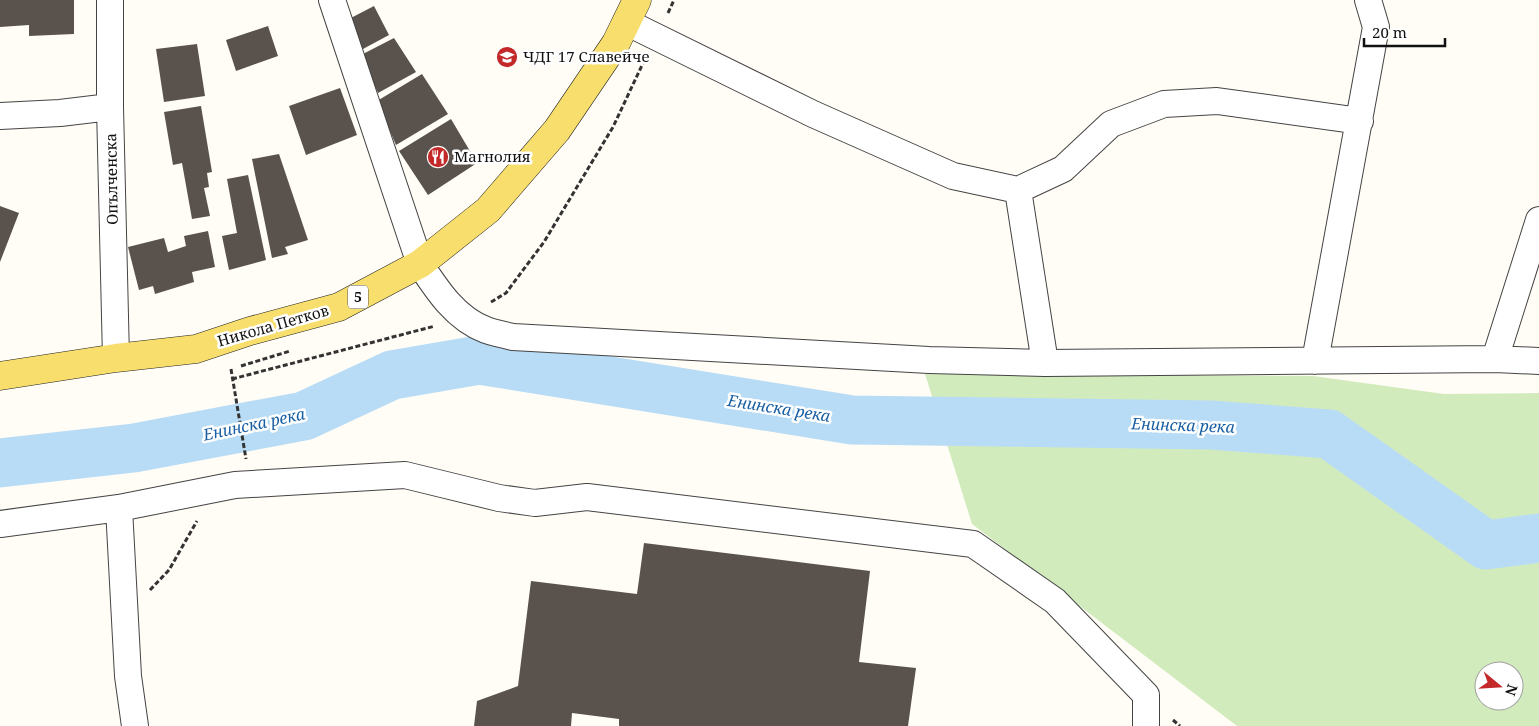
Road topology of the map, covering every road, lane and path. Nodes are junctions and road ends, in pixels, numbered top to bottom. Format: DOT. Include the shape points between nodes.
graph roads {
  1 [pos="110,0"];
  2 [pos="332,0"];
  3 [pos="1368,0"];
  4 [pos="626,21"];
  5 [pos="110,108"];
  6 [pos="0,116"];
  7 [pos="1360,121"];
  8 [pos="1018,190"];
  9 [pos="1539,220"];
  10 [pos="420,264"];
  11 [pos="116,358"];
  12 [pos="1495,359"];
  13 [pos="1315,361"];
  14 [pos="1539,362"];
  15 [pos="1045,364"];
  16 [pos="230,369"];
  17 [pos="0,376"];
  18 [pos="234,485"];
  19 [pos="119,508"];
  20 [pos="198,519"];
  21 [pos="0,524"];
  22 [pos="125,616"];
  23 [pos="135,726"];
  24 [pos="1146,726"];
  1 -- 5 [label="street, Опълченска"];
  2 -- 10 [label="street"];
  3 -- 7 [label="street" via="1376,27"];
  4 -- 8 [label="street" via="813,114 953,176"];
  4 -- 10 [label="main road, Никола Петков / 5" via="557,130 488,210"];
  5 -- 6 [label="street"];
  5 -- 11 [label="street, Опълченска"];
  7 -- 8 [label="street" via="1217,101 1164,104 1111,124 1063,169"];
  7 -- 13 [label="street"];
  8 -- 15 [label="street"];
  9 -- 12 [label="street"];
  10 -- 11 [label="main road, Никола Петков / 5" via="339,307 196,349"];
  10 -- 15 [label="street" via="436,290 464,318 485,330 513,337"];
  11 -- 17 [label="main road, Никола Петков / 5"];
  12 -- 13 [label="street"];
  12 -- 14 [label="street"];
  13 -- 15 [label="street"];
  16 -- 18 [label="path" via="246,458"];
  18 -- 19 [label="street"];
  18 -- 24 [label="street" via="405,475 499,498 535,503 587,497 973,544 1055,601 1146,694"];
  19 -- 21 [label="street"];
  19 -- 22 [label="street"];
  20 -- 22 [label="path" via="169,570"];
  22 -- 23 [label="street"];
}
